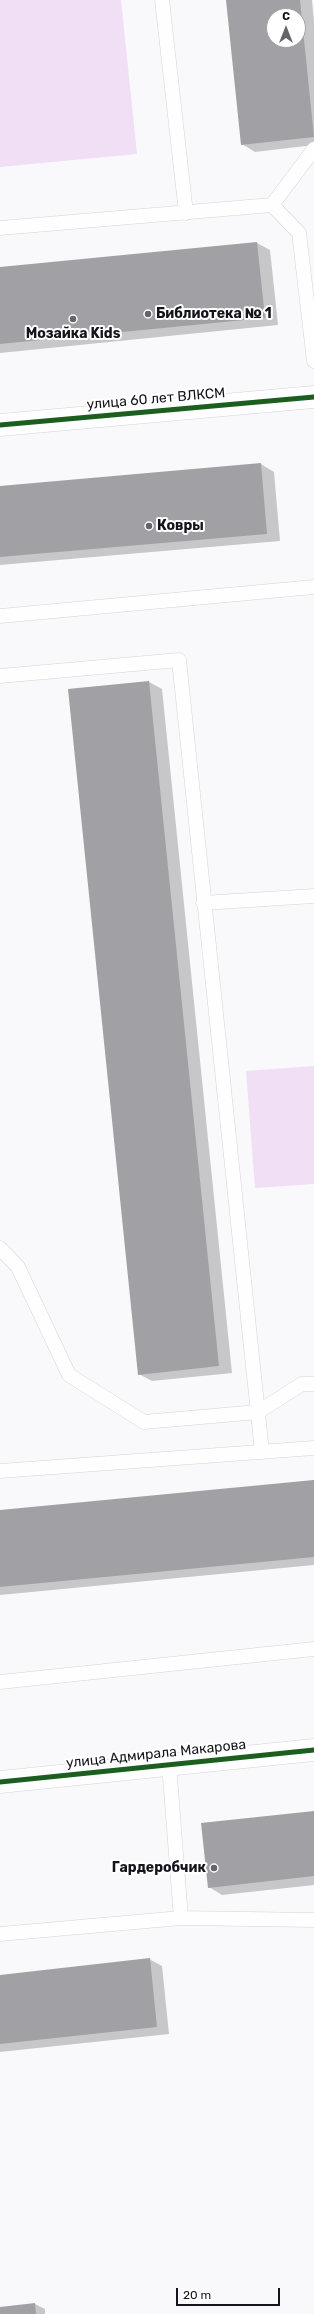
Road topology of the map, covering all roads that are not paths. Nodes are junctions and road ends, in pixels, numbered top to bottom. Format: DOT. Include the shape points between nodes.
graph roads {
  1 [pos="162,0"];
  2 [pos="314,149"];
  3 [pos="272,205"];
  4 [pos="186,213"];
  5 [pos="0,228"];
  6 [pos="314,361"];
  7 [pos="314,397"];
  8 [pos="0,425"];
  9 [pos="314,587"];
  10 [pos="0,616"];
  11 [pos="0,676"];
  12 [pos="314,896"];
  13 [pos="203,903"];
  14 [pos="0,1248"];
  15 [pos="314,1384"];
  16 [pos="258,1412"];
  17 [pos="314,1448"];
  18 [pos="262,1452"];
  19 [pos="0,1471"];
  20 [pos="314,1649"];
  21 [pos="0,1682"];
  22 [pos="314,1750"];
  23 [pos="169,1764"];
  24 [pos="0,1782"];
  25 [pos="181,1918"];
  26 [pos="314,1920"];
  27 [pos="0,1934"];
  1 -- 4 [label="lane"];
  2 -- 3 [label="lane"];
  3 -- 4 [label="lane"];
  3 -- 6 [label="lane" via="299,234"];
  4 -- 5 [label="lane"];
  7 -- 8 [label="street, улица 60 лет ВЛКСМ"];
  9 -- 10 [label="lane"];
  11 -- 13 [label="lane" via="179,660"];
  12 -- 13 [label="lane"];
  13 -- 16 [label="lane"];
  14 -- 16 [label="lane" via="18,1267 70,1375 144,1422"];
  15 -- 16 [label="lane" via="302,1384"];
  16 -- 18 [label="lane"];
  17 -- 18 [label="lane"];
  18 -- 19 [label="lane"];
  20 -- 21 [label="lane"];
  22 -- 23 [label="street, улица Адмирала Макарова"];
  23 -- 24 [label="street, улица Адмирала Макарова"];
  23 -- 25 [label="lane"];
  25 -- 26 [label="lane"];
  25 -- 27 [label="lane"];
}
